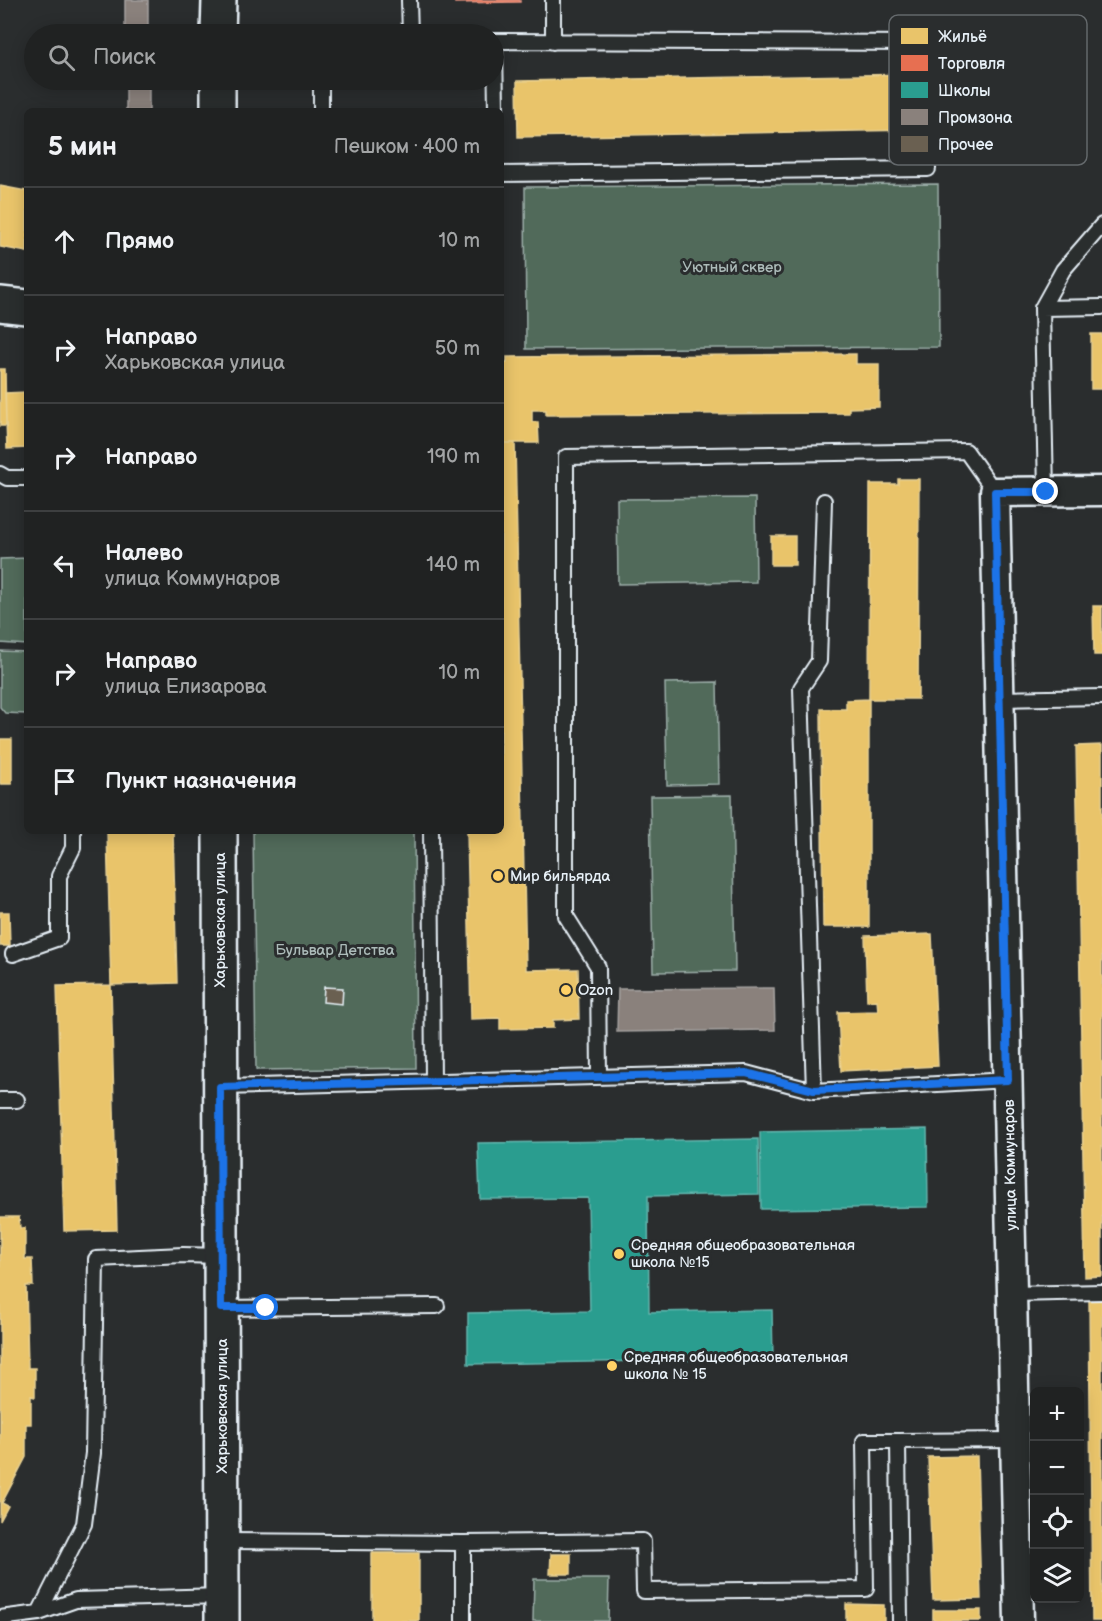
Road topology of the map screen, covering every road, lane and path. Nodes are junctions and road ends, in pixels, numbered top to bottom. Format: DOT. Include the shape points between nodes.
graph roads {
  1 [pos="219,0"];
  2 [pos="409,0"];
  3 [pos="553,0"];
  4 [pos="218,24"];
  5 [pos="410,24"];
  6 [pos="504,41"];
  7 [pos="553,42"];
  8 [pos="889,43"];
  9 [pos="218,90"];
  10 [pos="321,90"];
  11 [pos="495,90"];
  12 [pos="218,108"];
  13 [pos="321,108"];
  14 [pos="496,108"];
  15 [pos="928,165"];
  16 [pos="504,174"];
  17 [pos="1102,225"];
  18 [pos="0,304"];
  19 [pos="24,307"];
  20 [pos="1042,308"];
  21 [pos="1102,308"];
  22 [pos="0,474"];
  23 [pos="24,478"];
  24 [pos="1102,491"];
  25 [pos="995,492"];
  26 [pos="1046,492"];
  27 [pos="824,501"];
  28 [pos="1102,698"];
  29 [pos="1000,699"];
  30 [pos="73,834"];
  31 [pos="220,834"];
  32 [pos="431,834"];
  33 [pos="13,954"];
  34 [pos="599,1077"];
  35 [pos="1008,1080"];
  36 [pos="433,1081"];
  37 [pos="220,1087"];
  38 [pos="814,1090"];
  39 [pos="0,1100"];
  40 [pos="17,1100"];
  41 [pos="221,1256"];
  42 [pos="1102,1292"];
  43 [pos="1012,1294"];
  44 [pos="437,1306"];
  45 [pos="221,1308"];
  46 [pos="1015,1440"];
  47 [pos="898,1441"];
  48 [pos="222,1541"];
  49 [pos="463,1543"];
  50 [pos="222,1609"];
  51 [pos="39,1613"];
  52 [pos="0,1618"];
  53 [pos="464,1621"];
  54 [pos="900,1621"];
  55 [pos="1018,1621"];
  1 -- 4 [label="street"];
  2 -- 5 [label="lane"];
  3 -- 7 [label="lane"];
  6 -- 7 [label="lane"];
  7 -- 8 [label="lane"];
  9 -- 12 [label="street"];
  10 -- 13 [label="lane"];
  11 -- 14 [label="lane"];
  15 -- 16 [label="lane" via="928,170"];
  17 -- 20 [label="lane" via="1063,270"];
  18 -- 19 [label="street"];
  20 -- 21 [label="lane"];
  20 -- 26 [label="lane"];
  22 -- 23 [label="lane"];
  24 -- 26 [label="street"];
  25 -- 26 [label="street"];
  25 -- 29 [label="street, улица Коммунаров"];
  25 -- 34 [label="lane" via="966,451 566,457 566,916 598,967"];
  27 -- 38 [label="lane" via="819,661 801,688"];
  28 -- 29 [label="lane"];
  29 -- 35 [label="street, улица Коммунаров"];
  30 -- 33 [label="lane" via="73,848 59,876 58,938"];
  31 -- 37 [label="street, Харьковская улица"];
  32 -- 36 [label="lane"];
  34 -- 36 [label="lane"];
  34 -- 38 [label="lane" via="746,1073"];
  35 -- 38 [label="lane"];
  35 -- 43 [label="street, улица Коммунаров"];
  36 -- 37 [label="lane"];
  37 -- 41 [label="street, Харьковская улица"];
  39 -- 40 [label="lane"];
  41 -- 45 [label="street, Харьковская улица"];
  41 -- 51 [label="lane" via="96,1258 93,1453 84,1524"];
  42 -- 43 [label="lane"];
  43 -- 46 [label="street, улица Коммунаров"];
  44 -- 45 [label="lane"];
  45 -- 48 [label="street, Харьковская улица"];
  46 -- 47 [label="lane"];
  46 -- 55 [label="street, улица Коммунаров"];
  47 -- 49 [label="lane" via="864,1441 866,1589 644,1591 643,1541"];
  47 -- 54 [label="lane"];
  48 -- 49 [label="lane"];
  48 -- 50 [label="street, Харьковская улица"];
  49 -- 53 [label="lane"];
  50 -- 51 [label="lane" via="76,1600"];
  51 -- 52 [label="lane"];
}
